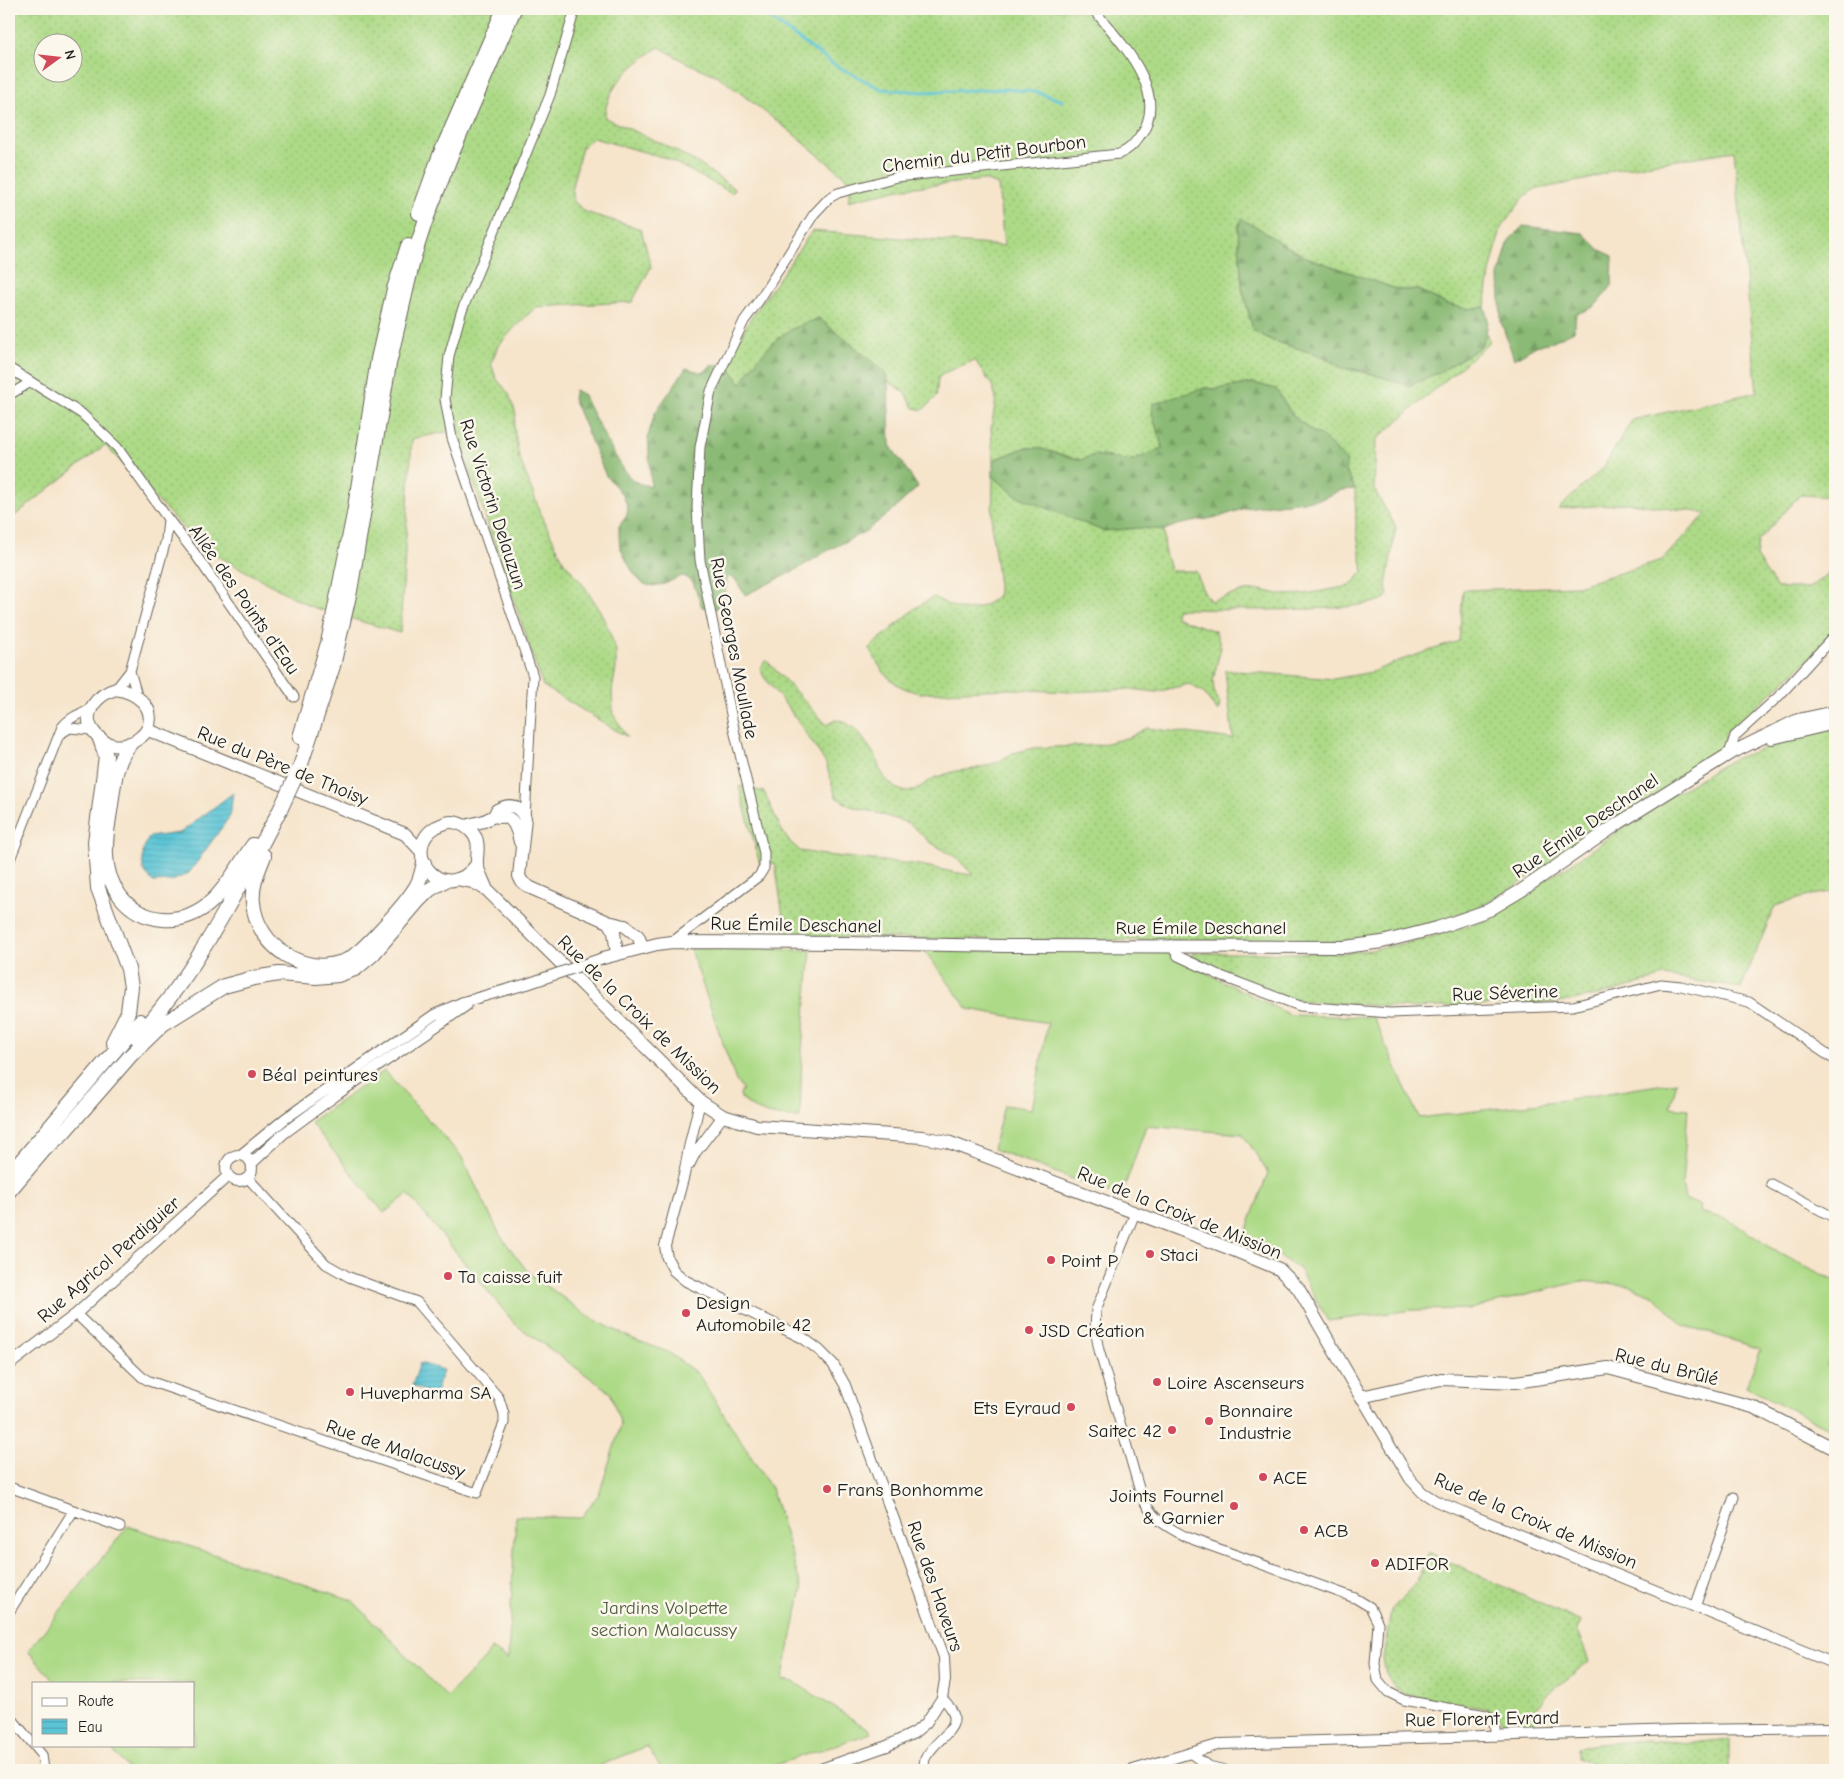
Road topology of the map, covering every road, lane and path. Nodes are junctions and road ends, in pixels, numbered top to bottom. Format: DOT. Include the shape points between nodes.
graph roads {
  1 [pos="504,9"];
  2 [pos="514,9"];
  3 [pos="575,9"];
  4 [pos="1093,9"];
  5 [pos="744,321"];
  6 [pos="9,368"];
  7 [pos="31,382"];
  8 [pos="9,395"];
  9 [pos="168,519"];
  10 [pos="1835,635"];
  11 [pos="130,671"];
  12 [pos="116,689"];
  13 [pos="137,695"];
  14 [pos="294,697"];
  15 [pos="91,708"];
  16 [pos="1835,712"];
  17 [pos="1835,723"];
  18 [pos="148,730"];
  19 [pos="60,734"];
  20 [pos="96,735"];
  21 [pos="130,744"];
  22 [pos="1747,745"];
  23 [pos="1729,754"];
  24 [pos="295,767"];
  25 [pos="278,806"];
  26 [pos="489,818"];
  27 [pos="525,818"];
  28 [pos="465,826"];
  29 [pos="265,828"];
  30 [pos="429,832"];
  31 [pos="405,834"];
  32 [pos="476,838"];
  33 [pos="522,850"];
  34 [pos="423,857"];
  35 [pos="9,862"];
  36 [pos="477,864"];
  37 [pos="450,880"];
  38 [pos="487,890"];
  39 [pos="608,922"];
  40 [pos="672,942"];
  41 [pos="1171,945"];
  42 [pos="643,948"];
  43 [pos="617,954"];
  44 [pos="603,958"];
  45 [pos="476,999"];
  46 [pos="1835,1060"];
  47 [pos="700,1101"];
  48 [pos="723,1116"];
  49 [pos="50,1127"];
  50 [pos="45,1149"];
  51 [pos="242,1154"];
  52 [pos="252,1163"];
  53 [pos="9,1175"];
  54 [pos="684,1175"];
  55 [pos="228,1176"];
  56 [pos="248,1178"];
  57 [pos="1771,1184"];
  58 [pos="9,1191"];
  59 [pos="1135,1213"];
  60 [pos="1835,1218"];
  61 [pos="76,1314"];
  62 [pos="9,1365"];
  63 [pos="1361,1398"];
  64 [pos="1835,1449"];
  65 [pos="9,1487"];
  66 [pos="1734,1497"];
  67 [pos="74,1510"];
  68 [pos="120,1527"];
  69 [pos="1695,1607"];
  70 [pos="9,1612"];
  71 [pos="1835,1664"];
  72 [pos="942,1698"];
  73 [pos="9,1715"];
  74 [pos="1835,1728"];
  75 [pos="1496,1736"];
  76 [pos="32,1743"];
  77 [pos="35,1746"];
  78 [pos="1190,1753"];
  79 [pos="44,1770"];
  80 [pos="818,1770"];
  81 [pos="924,1770"];
  82 [pos="1133,1770"];
  83 [pos="1225,1770"];
  1 -- 24 [label="highway" via="440,155 394,289 378,359 336,608"];
  2 -- 24 [label="highway" via="450,158 414,256 389,364 350,591 333,666"];
  3 -- 27 [label="street, Rue Victorin Delauzun" via="550,96 461,313 449,356 446,400 452,438 533,676"];
  4 -- 5 [label="street, Chemin du Petit Bourbon" via="1136,63 1146,84 1150,106 1147,127 1129,150 1119,154 896,177 838,193 814,214"];
  5 -- 40 [label="street, Rue Georges Moullade" via="711,391 700,447 697,507 700,560 735,734 764,853 764,868"];
  6 -- 7 [label="street"];
  7 -- 8 [label="street"];
  7 -- 9 [label="street" via="82,414 118,446"];
  9 -- 11 [label="street" via="166,540"];
  9 -- 14 [label="street, Allée des Points d'Eau"];
  10 -- 23 [label="street" via="1779,696 1736,736"];
  11 -- 12 [label="street"];
  11 -- 13 [label="street"];
  12 -- 13 [label="main road"];
  12 -- 15 [label="main road" via="98,698"];
  13 -- 18 [label="main road" via="148,712"];
  15 -- 19 [label="street" via="69,718"];
  15 -- 20 [label="main road" via="89,719"];
  16 -- 22 [label="main road, Rue Émile Deschanel" via="1798,720"];
  17 -- 22 [label="main road, Rue Émile Deschanel"];
  18 -- 21 [label="main road"];
  18 -- 31 [label="main road, Rue du Père de Thoisy"];
  19 -- 20 [label="street" via="70,728"];
  19 -- 35 [label="street"];
  20 -- 21 [label="main road" via="110,745"];
  20 -- 49 [label="highway" via="106,756 96,842 98,888 128,969 131,1000 118,1036 64,1103"];
  21 -- 29 [label="highway" via="115,770 107,866 118,894 140,914 170,920 197,912 212,901"];
  22 -- 23 [label="main road, Rue Émile Deschanel"];
  23 -- 41 [label="main road, Rue Émile Deschanel" via="1489,910 1438,928 1382,942 1345,947"];
  24 -- 25 [label="highway"];
  25 -- 29 [label="highway"];
  25 -- 34 [label="highway" via="255,880 253,905 268,940 296,961 331,964 345,961 360,952 411,895 418,883"];
  25 -- 50 [label="highway" via="194,964 150,1023"];
  26 -- 27 [label="main road, Rue du Père de Thoisy" via="502,807 514,806"];
  26 -- 28 [label="main road, Rue du Père de Thoisy"];
  26 -- 32 [label="main road"];
  26 -- 33 [label="main road" via="512,820"];
  27 -- 33 [label="main road"];
  28 -- 30 [label="main road, Rue du Père de Thoisy" via="451,822"];
  28 -- 32 [label="main road"];
  29 -- 49 [label="highway" via="198,944 143,1018"];
  30 -- 31 [label="main road, Rue du Père de Thoisy"];
  30 -- 34 [label="main road" via="424,840"];
  31 -- 34 [label="main road, Rue du Père de Thoisy"];
  32 -- 36 [label="main road"];
  33 -- 39 [label="main road" via="522,882"];
  34 -- 37 [label="main road, Rue du Père de Thoisy" via="431,874"];
  36 -- 37 [label="main road" via="470,873"];
  36 -- 38 [label="main road"];
  37 -- 38 [label="main road" via="473,882"];
  37 -- 50 [label="highway" via="429,890 373,954 355,969 316,977 279,974 224,986 163,1024"];
  38 -- 47 [label="main road, Rue de la Croix de Mission"];
  39 -- 42 [label="main road" via="625,926 638,936"];
  39 -- 43 [label="main road" via="614,932"];
  40 -- 41 [label="main road, Rue Émile Deschanel"];
  40 -- 42 [label="main road, Rue Émile Deschanel"];
  41 -- 46 [label="street, Rue Séverine" via="1178,956 1300,1006 1390,1013 1573,1006 1661,984 1681,986 1749,1002"];
  42 -- 43 [label="main road, Rue Émile Deschanel"];
  43 -- 44 [label="main road, Rue Émile Deschanel"];
  44 -- 45 [label="street, bridge"];
  45 -- 51 [label="street" via="434,1015 294,1112"];
  45 -- 52 [label="street" via="283,1134"];
  47 -- 48 [label="main road, Rue de la Croix de Mission"];
  47 -- 54 [label="street, Rue des Haveurs"];
  48 -- 54 [label="street, Rue des Haveurs"];
  48 -- 59 [label="main road, Rue de la Croix de Mission" via="757,1126 922,1137 948,1142"];
  49 -- 53 [label="highway"];
  50 -- 58 [label="highway"];
  51 -- 52 [label="street"];
  51 -- 55 [label="street" via="233,1155 227,1161 225,1169"];
  52 -- 56 [label="street"];
  54 -- 72 [label="street, Rue des Haveurs" via="665,1246 674,1271 686,1280 795,1333 833,1364 845,1385 944,1658"];
  55 -- 56 [label="street" via="234,1181"];
  55 -- 61 [label="street, Rue Agricol Perdiguier"];
  56 -- 61 [label="street, Rue de Malacussy" via="326,1264 349,1277 417,1302 499,1398 504,1423 477,1493 149,1381"];
  57 -- 60 [label="street"];
  59 -- 63 [label="main road, Rue de la Croix de Mission" via="1279,1269 1298,1288"];
  59 -- 75 [label="street" via="1096,1310 1095,1330 1141,1495 1150,1513 1186,1537 1355,1598 1370,1607 1378,1623 1376,1672 1388,1692 1404,1700 1486,1715 1494,1724"];
  61 -- 62 [label="street, Rue Agricol Perdiguier"];
  63 -- 64 [label="main road, Rue du Brûlé" via="1441,1379 1516,1382 1608,1368 1753,1408"];
  63 -- 69 [label="street, Rue de la Croix de Mission" via="1410,1479 1436,1501"];
  65 -- 67 [label="street"];
  66 -- 69 [label="street"];
  67 -- 68 [label="street"];
  67 -- 70 [label="street"];
  69 -- 71 [label="street, Rue de la Croix de Mission"];
  72 -- 80 [label="street, Rue des Haveurs" via="926,1724 914,1733"];
  72 -- 81 [label="street" via="952,1708 954,1722 924,1760"];
  73 -- 76 [label="street"];
  74 -- 75 [label="street, Rue Florent Evrard"];
  75 -- 78 [label="street, Rue Florent Evrard" via="1221,1744"];
  77 -- 79 [label="street" via="42,1755"];
  78 -- 82 [label="street, Rue Florent Evrard"];
  78 -- 83 [label="street" via="1208,1766"];
}
